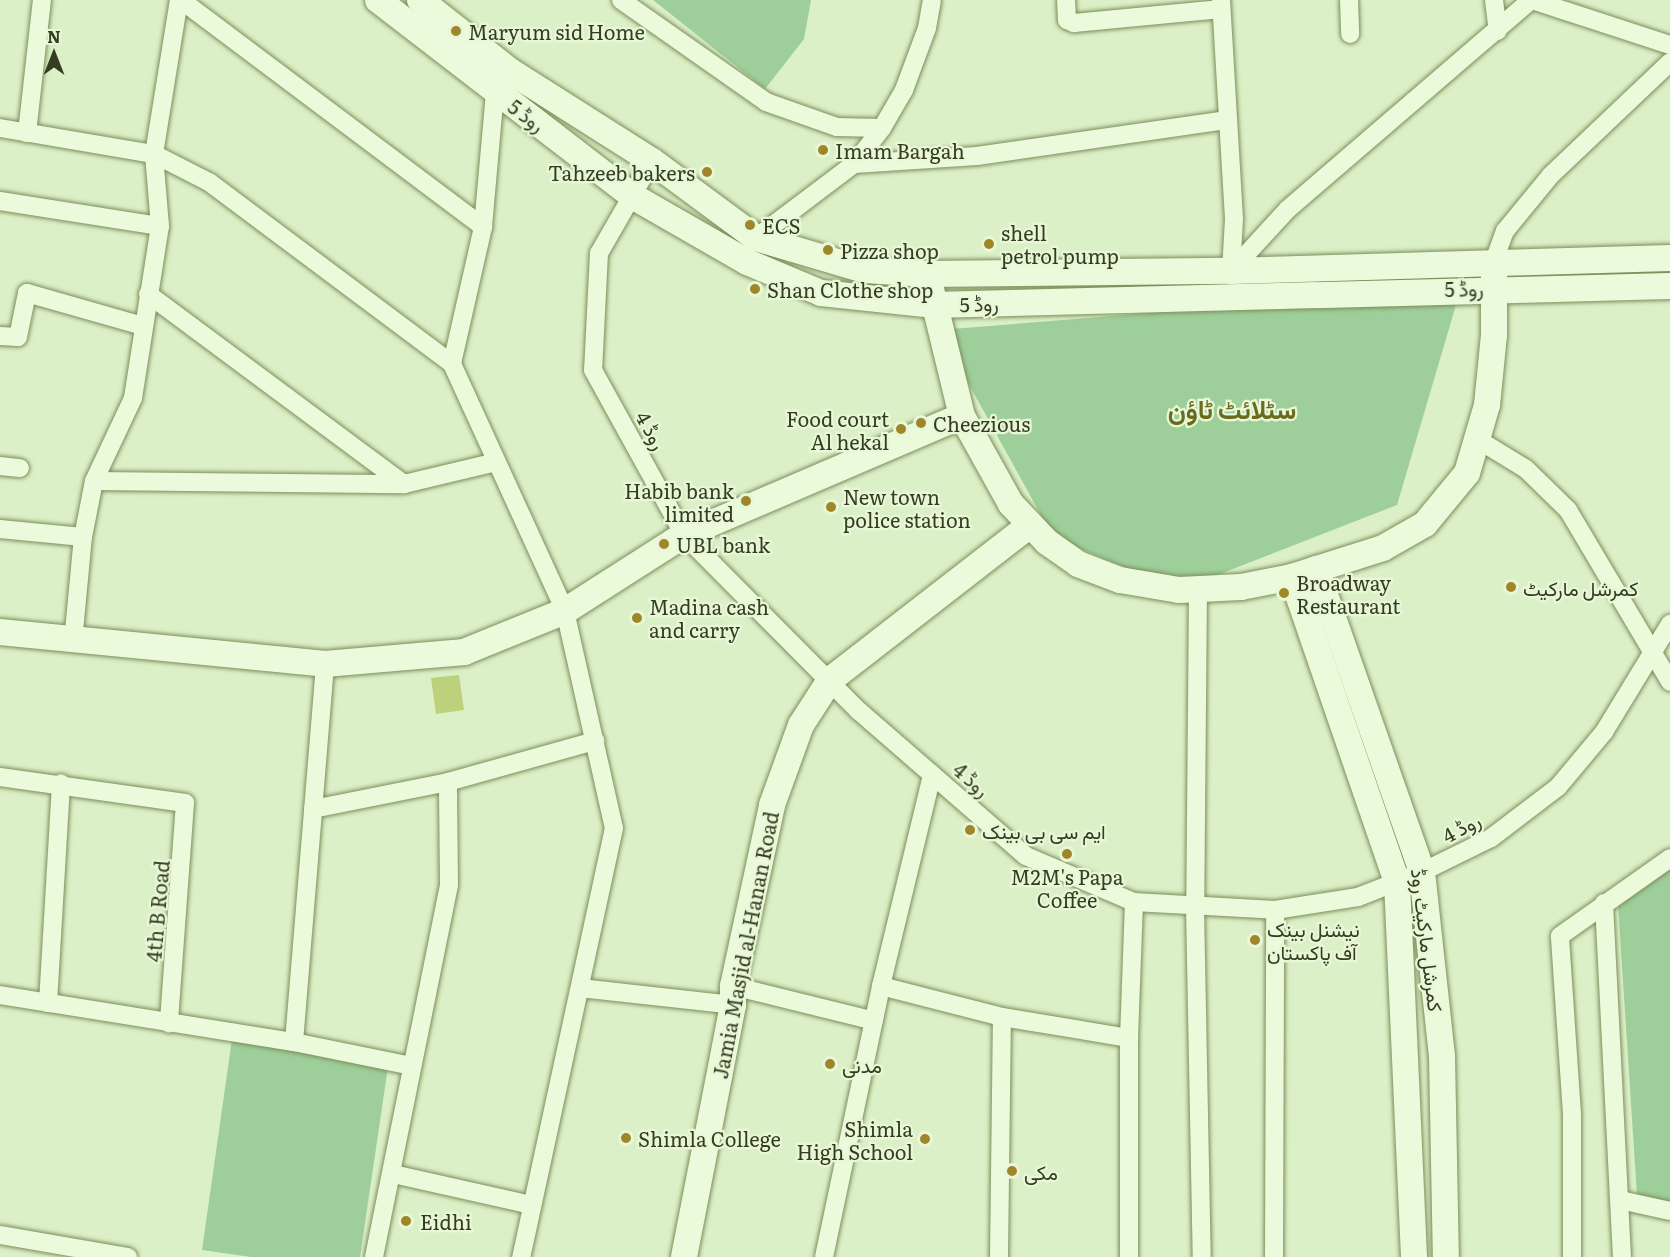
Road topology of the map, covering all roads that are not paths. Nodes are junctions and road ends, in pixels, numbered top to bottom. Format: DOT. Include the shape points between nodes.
graph roads {
  1 [pos="42,0"];
  2 [pos="180,0"];
  3 [pos="378,0"];
  4 [pos="421,0"];
  5 [pos="621,0"];
  6 [pos="932,0"];
  7 [pos="1066,0"];
  8 [pos="1349,0"];
  9 [pos="1494,0"];
  10 [pos="1531,0"];
  11 [pos="1221,5"];
  12 [pos="1498,31"];
  13 [pos="1350,34"];
  14 [pos="1670,45"];
  15 [pos="1670,62"];
  16 [pos="510,71"];
  17 [pos="495,92"];
  18 [pos="1227,120"];
  19 [pos="0,128"];
  20 [pos="882,128"];
  21 [pos="27,133"];
  22 [pos="154,154"];
  23 [pos="652,161"];
  24 [pos="854,164"];
  25 [pos="634,196"];
  26 [pos="0,201"];
  27 [pos="160,226"];
  28 [pos="483,227"];
  29 [pos="756,238"];
  30 [pos="1670,258"];
  31 [pos="1494,261"];
  32 [pos="1231,270"];
  33 [pos="927,274"];
  34 [pos="1670,285"];
  35 [pos="1493,287"];
  36 [pos="148,294"];
  37 [pos="934,305"];
  38 [pos="143,326"];
  39 [pos="0,336"];
  40 [pos="452,364"];
  41 [pos="962,416"];
  42 [pos="1477,439"];
  43 [pos="496,462"];
  44 [pos="0,466"];
  45 [pos="20,468"];
  46 [pos="94,481"];
  47 [pos="404,484"];
  48 [pos="1030,525"];
  49 [pos="0,529"];
  50 [pos="684,535"];
  51 [pos="83,537"];
  52 [pos="1316,569"];
  53 [pos="1292,577"];
  54 [pos="1198,589"];
  55 [pos="565,611"];
  56 [pos="1670,624"];
  57 [pos="0,632"];
  58 [pos="73,642"];
  59 [pos="1653,652"];
  60 [pos="325,664"];
  61 [pos="830,680"];
  62 [pos="1670,682"];
  63 [pos="595,741"];
  64 [pos="932,774"];
  65 [pos="0,777"];
  66 [pos="448,782"];
  67 [pos="61,783"];
  68 [pos="313,809"];
  69 [pos="1670,858"];
  70 [pos="1422,872"];
  71 [pos="1397,882"];
  72 [pos="1134,902"];
  73 [pos="1604,903"];
  74 [pos="1195,907"];
  75 [pos="1275,910"];
  76 [pos="881,986"];
  77 [pos="580,988"];
  78 [pos="0,995"];
  79 [pos="733,996"];
  80 [pos="48,1003"];
  81 [pos="1002,1017"];
  82 [pos="874,1021"];
  83 [pos="170,1023"];
  84 [pos="1129,1038"];
  85 [pos="294,1042"];
  86 [pos="412,1066"];
  87 [pos="393,1174"];
  88 [pos="1620,1200"];
  89 [pos="532,1205"];
  90 [pos="1670,1212"];
  91 [pos="0,1234"];
  92 [pos="83,1253"];
  93 [pos="128,1257"];
  94 [pos="374,1257"];
  95 [pos="521,1257"];
  96 [pos="684,1257"];
  97 [pos="824,1257"];
  98 [pos="999,1257"];
  99 [pos="1130,1257"];
  100 [pos="1202,1257"];
  101 [pos="1274,1257"];
  102 [pos="1414,1257"];
  103 [pos="1446,1257"];
  104 [pos="1572,1257"];
  105 [pos="1622,1257"];
  1 -- 21 [label="street"];
  2 -- 22 [label="street"];
  2 -- 28 [label="street"];
  3 -- 17 [label="main road, روڈ 5"];
  4 -- 16 [label="main road, روڈ 5"];
  5 -- 20 [label="street" via="766,102 837,127"];
  6 -- 20 [label="street" via="927,28 904,90"];
  7 -- 11 [label="street" via="1067,20 1074,23"];
  8 -- 13 [label="street"];
  9 -- 12 [label="street"];
  10 -- 12 [label="street"];
  10 -- 14 [label="street"];
  11 -- 18 [label="street"];
  12 -- 32 [label="street" via="1288,209"];
  15 -- 31 [label="street" via="1551,176 1505,231"];
  16 -- 17 [label="street"];
  16 -- 23 [label="main road, روڈ 5"];
  17 -- 25 [label="main road, روڈ 5"];
  17 -- 28 [label="street"];
  18 -- 24 [label="street" via="977,156"];
  18 -- 32 [label="street" via="1234,219"];
  19 -- 21 [label="street"];
  20 -- 24 [label="street"];
  21 -- 22 [label="street"];
  22 -- 27 [label="street"];
  22 -- 40 [label="street" via="209,182"];
  23 -- 25 [label="street, روڈ 4"];
  23 -- 29 [label="main road, روڈ 5"];
  24 -- 29 [label="street"];
  25 -- 37 [label="main road, روڈ 5" via="747,262 821,293"];
  25 -- 50 [label="street, روڈ 4" via="599,253 593,370"];
  26 -- 27 [label="street"];
  27 -- 36 [label="street"];
  28 -- 40 [label="street"];
  29 -- 33 [label="main road, روڈ 5" via="865,270"];
  30 -- 31 [label="main road, روڈ 5"];
  31 -- 32 [label="main road, روڈ 5"];
  31 -- 35 [label="main road"];
  32 -- 33 [label="main road, روڈ 5"];
  33 -- 37 [label="main road"];
  34 -- 35 [label="main road, روڈ 5"];
  35 -- 37 [label="main road, روڈ 5"];
  35 -- 42 [label="main road" via="1494,335 1486,405"];
  36 -- 38 [label="street"];
  36 -- 47 [label="street"];
  37 -- 41 [label="main road"];
  38 -- 39 [label="street" via="27,293 18,337"];
  38 -- 46 [label="street" via="133,398"];
  40 -- 43 [label="street"];
  41 -- 48 [label="main road" via="1011,504"];
  41 -- 50 [label="main road"];
  42 -- 52 [label="main road" via="1467,473 1425,524 1383,548"];
  42 -- 59 [label="street" via="1526,469 1568,510"];
  43 -- 47 [label="street"];
  43 -- 55 [label="street"];
  44 -- 45 [label="street"];
  46 -- 47 [label="street"];
  46 -- 51 [label="street"];
  48 -- 54 [label="main road" via="1078,564 1120,580"];
  48 -- 61 [label="main road, Jamia Masjid al-Hanan Road"];
  49 -- 51 [label="street"];
  50 -- 55 [label="main road"];
  50 -- 61 [label="street, روڈ 4"];
  51 -- 58 [label="street"];
  52 -- 53 [label="main road"];
  52 -- 70 [label="main road, کمرشل مارکیٹ روڈ"];
  53 -- 54 [label="main road" via="1241,587"];
  53 -- 71 [label="main road, کمرشل مارکیٹ روڈ"];
  54 -- 74 [label="street"];
  55 -- 60 [label="main road" via="464,652"];
  55 -- 63 [label="street"];
  56 -- 59 [label="street, روڈ 4"];
  57 -- 58 [label="main road"];
  58 -- 60 [label="main road"];
  59 -- 62 [label="street"];
  59 -- 70 [label="street, روڈ 4" via="1604,732 1558,787 1491,838"];
  60 -- 68 [label="street"];
  61 -- 64 [label="street, روڈ 4"];
  61 -- 79 [label="main road, Jamia Masjid al-Hanan Road" via="801,726 772,805"];
  63 -- 66 [label="street"];
  63 -- 77 [label="street" via="614,828"];
  64 -- 72 [label="street, روڈ 4" via="1026,856"];
  64 -- 76 [label="street"];
  65 -- 67 [label="street"];
  66 -- 68 [label="street"];
  66 -- 86 [label="street" via="448,885"];
  67 -- 80 [label="street"];
  67 -- 83 [label="street, 4th B Road" via="185,803"];
  68 -- 85 [label="street"];
  69 -- 73 [label="street"];
  70 -- 71 [label="street, روڈ 4"];
  70 -- 103 [label="main road, کمرشل مارکیٹ روڈ" via="1442,1056"];
  71 -- 75 [label="street, روڈ 4" via="1358,897"];
  71 -- 102 [label="main road, کمرشل مارکیٹ روڈ"];
  72 -- 74 [label="street, روڈ 4"];
  72 -- 84 [label="street"];
  73 -- 88 [label="street"];
  73 -- 104 [label="street" via="1560,936 1572,1114"];
  74 -- 75 [label="street, روڈ 4"];
  74 -- 100 [label="street"];
  75 -- 101 [label="street"];
  76 -- 81 [label="street"];
  76 -- 82 [label="street"];
  77 -- 79 [label="street"];
  77 -- 89 [label="street"];
  78 -- 80 [label="street"];
  79 -- 82 [label="street"];
  79 -- 96 [label="main road, Jamia Masjid al-Hanan Road"];
  80 -- 83 [label="street"];
  81 -- 84 [label="street"];
  81 -- 98 [label="street"];
  82 -- 97 [label="street"];
  83 -- 85 [label="street"];
  84 -- 99 [label="street"];
  85 -- 86 [label="street"];
  86 -- 87 [label="street"];
  87 -- 89 [label="street"];
  87 -- 94 [label="street"];
  88 -- 90 [label="street"];
  88 -- 105 [label="street"];
  89 -- 95 [label="street"];
  91 -- 92 [label="street"];
  92 -- 93 [label="street"];
}
